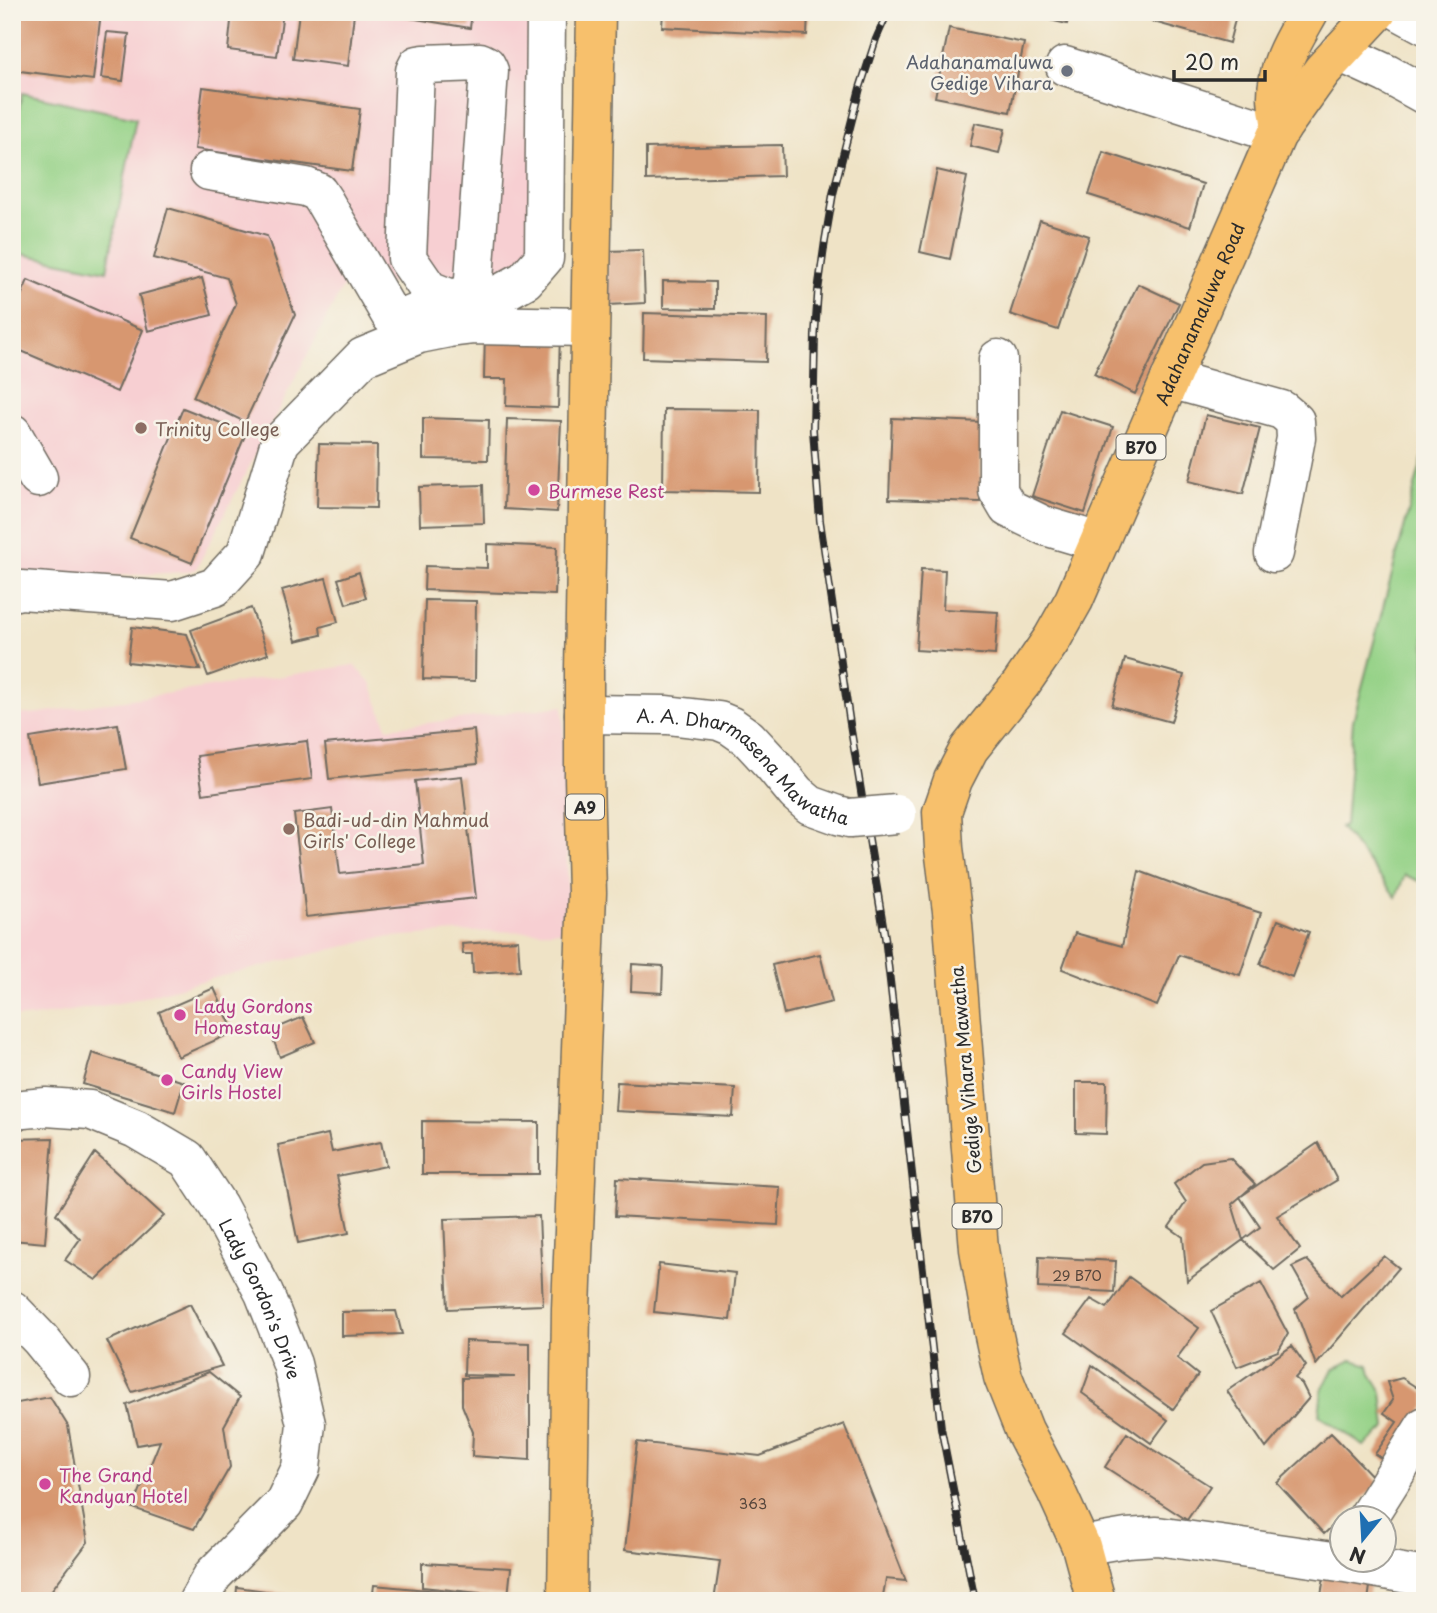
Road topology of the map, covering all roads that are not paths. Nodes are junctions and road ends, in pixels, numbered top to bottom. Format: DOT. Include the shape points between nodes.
graph roads {
  1 [pos="546,12"];
  2 [pos="596,12"];
  3 [pos="1308,12"];
  4 [pos="1316,12"];
  5 [pos="1377,12"];
  6 [pos="1401,12"];
  7 [pos="1425,24"];
  8 [pos="1330,61"];
  9 [pos="1065,66"];
  10 [pos="1425,95"];
  11 [pos="1279,131"];
  12 [pos="209,171"];
  13 [pos="466,306"];
  14 [pos="589,327"];
  15 [pos="998,359"];
  16 [pos="1170,379"];
  17 [pos="12,433"];
  18 [pos="38,478"];
  19 [pos="1099,542"];
  20 [pos="1274,553"];
  21 [pos="12,592"];
  22 [pos="584,714"];
  23 [pos="943,812"];
  24 [pos="12,1110"];
  25 [pos="12,1310"];
  26 [pos="71,1377"];
  27 [pos="1425,1426"];
  28 [pos="1376,1504"];
  29 [pos="1081,1546"];
  30 [pos="1328,1558"];
  31 [pos="1398,1572"];
  32 [pos="1425,1577"];
  33 [pos="198,1601"];
  34 [pos="567,1601"];
  35 [pos="1097,1601"];
  1 -- 13 [label="street" via="544,258 525,280"];
  2 -- 14 [label="main road, A9"];
  3 -- 11 [label="main road" via="1282,62"];
  4 -- 8 [label="street" via="1315,31"];
  5 -- 8 [label="main road, Adahanamaluwa Road / B70"];
  6 -- 7 [label="street"];
  8 -- 10 [label="street" via="1387,74"];
  8 -- 11 [label="main road, Adahanamaluwa Road / B70"];
  9 -- 11 [label="street"];
  11 -- 16 [label="main road, Adahanamaluwa Road / B70"];
  12 -- 13 [label="street" via="318,192 391,316 399,319"];
  13 -- 13 [label="street" via="429,290 407,258 418,65 480,62 489,71"];
  13 -- 14 [label="street"];
  13 -- 21 [label="street" via="419,334 363,357 280,442 246,553 215,587 172,601"];
  14 -- 22 [label="main road, A9"];
  15 -- 19 [label="street" via="998,491 1008,508 1045,526"];
  16 -- 19 [label="main road, Adahanamaluwa Road / B70"];
  16 -- 20 [label="street" via="1282,410 1295,421 1296,438"];
  17 -- 18 [label="street"];
  19 -- 23 [label="main road, Adahanamaluwa Road / B70" via="1052,639 969,749"];
  22 -- 23 [label="street, A. A. Dharmasena Mawatha, bridge" via="719,721 748,738 810,805 838,816"];
  22 -- 34 [label="main road, A9" via="587,893 571,1309"];
  23 -- 29 [label="main road, Gedige Vihara Mawatha / B70" via="979,1249 993,1331 1003,1377 1024,1430"];
  24 -- 33 [label="street, Lady Gordon's Drive" via="90,1110 136,1129 187,1159 264,1293 292,1364 306,1424 300,1468 284,1503 213,1575"];
  25 -- 26 [label="street"];
  27 -- 28 [label="street"];
  29 -- 30 [label="street" via="1157,1536"];
  29 -- 35 [label="main road, Gedige Vihara Mawatha / B70"];
  31 -- 32 [label="street"];
}
